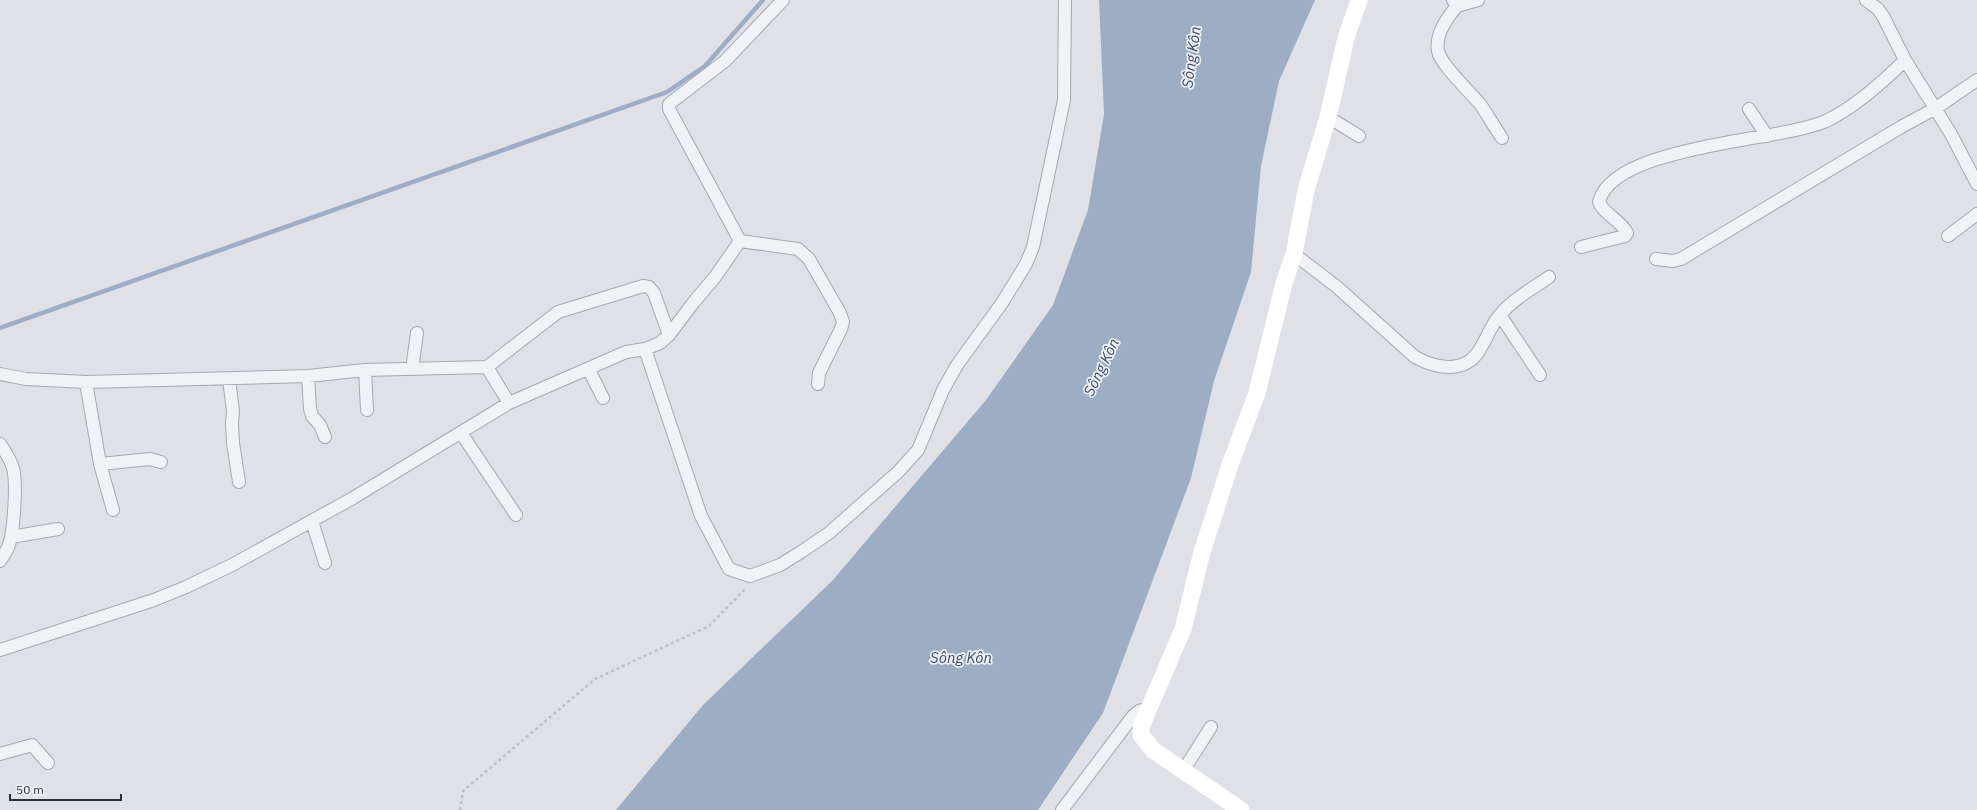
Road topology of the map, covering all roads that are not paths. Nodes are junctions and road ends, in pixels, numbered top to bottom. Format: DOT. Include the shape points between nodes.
graph roads {
  1 [pos="783,0"];
  2 [pos="1064,0"];
  3 [pos="1359,0"];
  4 [pos="1478,0"];
  5 [pos="1866,0"];
  6 [pos="1455,3"];
  7 [pos="1905,60"];
  8 [pos="1977,80"];
  9 [pos="1936,108"];
  10 [pos="1749,109"];
  11 [pos="1328,117"];
  12 [pos="1359,136"];
  13 [pos="1767,136"];
  14 [pos="1502,138"];
  15 [pos="1977,184"];
  16 [pos="1977,214"];
  17 [pos="1948,236"];
  18 [pos="740,241"];
  19 [pos="1581,247"];
  20 [pos="1294,254"];
  21 [pos="1656,258"];
  22 [pos="1549,277"];
  23 [pos="1500,315"];
  24 [pos="417,333"];
  25 [pos="668,335"];
  26 [pos="645,349"];
  27 [pos="487,368"];
  28 [pos="412,369"];
  29 [pos="365,370"];
  30 [pos="589,370"];
  31 [pos="0,374"];
  32 [pos="1540,375"];
  33 [pos="308,376"];
  34 [pos="229,379"];
  35 [pos="86,382"];
  36 [pos="818,384"];
  37 [pos="603,398"];
  38 [pos="509,403"];
  39 [pos="367,410"];
  40 [pos="461,434"];
  41 [pos="325,437"];
  42 [pos="0,444"];
  43 [pos="161,462"];
  44 [pos="100,464"];
  45 [pos="239,482"];
  46 [pos="112,510"];
  47 [pos="516,515"];
  48 [pos="312,521"];
  49 [pos="58,529"];
  50 [pos="11,537"];
  51 [pos="0,561"];
  52 [pos="325,563"];
  53 [pos="0,650"];
  54 [pos="1149,708"];
  55 [pos="1211,727"];
  56 [pos="0,754"];
  57 [pos="48,763"];
  58 [pos="1183,771"];
  59 [pos="1062,810"];
  60 [pos="1241,810"];
  1 -- 18 [label="street" via="725,61 669,104 669,109"];
  2 -- 26 [label="street" via="1064,100 1036,237 1026,264 982,332 957,365 943,390 918,450 898,472 829,533 780,565 762,572 750,576 729,569 701,516"];
  3 -- 11 [label="street" via="1346,38"];
  4 -- 6 [label="street"];
  5 -- 7 [label="street" via="1878,9"];
  6 -- 14 [label="street" via="1438,38 1438,51 1444,62 1480,104"];
  7 -- 9 [label="street"];
  7 -- 13 [label="street" via="1869,93 1841,113 1824,121"];
  8 -- 9 [label="street"];
  9 -- 15 [label="street"];
  9 -- 21 [label="street" via="1681,259 1673,261"];
  10 -- 13 [label="street"];
  11 -- 12 [label="street"];
  11 -- 20 [label="street" via="1306,190"];
  13 -- 19 [label="street" via="1737,140 1655,159 1629,171 1609,185 1599,202 1604,211 1612,215 1628,233"];
  16 -- 17 [label="street"];
  18 -- 25 [label="street" via="715,277"];
  18 -- 36 [label="street" via="798,249 809,259 840,312 843,322 841,329 819,373"];
  20 -- 23 [label="street" via="1337,287 1415,357 1428,364 1461,366 1472,360"];
  20 -- 54 [label="street" via="1284,283 1257,392 1202,552 1183,629"];
  22 -- 23 [label="street" via="1510,304"];
  23 -- 32 [label="street"];
  24 -- 28 [label="street"];
  25 -- 26 [label="street" via="660,343"];
  25 -- 27 [label="street" via="654,293 649,287 643,286 558,312"];
  26 -- 30 [label="street" via="626,352"];
  27 -- 28 [label="street"];
  27 -- 38 [label="street"];
  28 -- 29 [label="street"];
  29 -- 33 [label="street"];
  29 -- 39 [label="street"];
  30 -- 37 [label="street"];
  30 -- 38 [label="street"];
  31 -- 35 [label="street" via="26,379"];
  33 -- 34 [label="street"];
  33 -- 41 [label="street" via="310,409"];
  34 -- 35 [label="street"];
  34 -- 45 [label="street" via="233,443"];
  35 -- 44 [label="street"];
  38 -- 40 [label="street"];
  40 -- 47 [label="street"];
  40 -- 48 [label="street"];
  42 -- 50 [label="street" via="14,469"];
  43 -- 44 [label="street" via="150,459"];
  44 -- 46 [label="street"];
  48 -- 52 [label="street"];
  48 -- 53 [label="street" via="186,587 154,600"];
  49 -- 50 [label="street"];
  50 -- 51 [label="street"];
  54 -- 58 [label="street" via="1140,735 1153,750"];
  54 -- 59 [label="street" via="1133,716"];
  55 -- 58 [label="street"];
  56 -- 57 [label="street" via="32,745"];
  58 -- 60 [label="street"];
}
